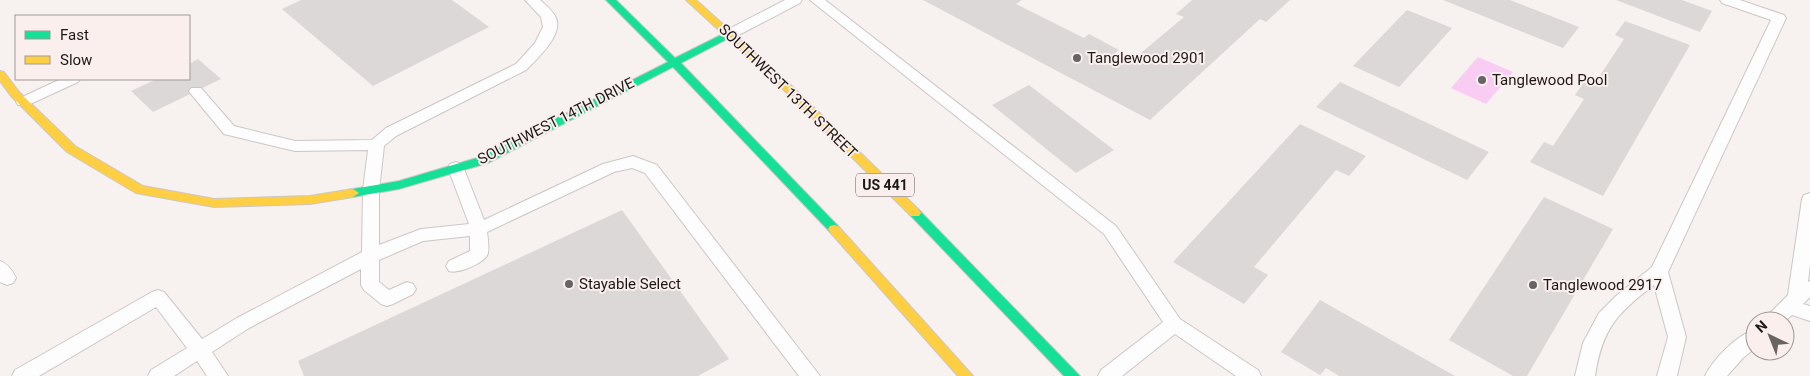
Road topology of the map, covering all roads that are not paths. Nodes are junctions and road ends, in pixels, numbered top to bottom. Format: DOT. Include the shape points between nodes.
graph roads {
  1 [pos="532,0"];
  2 [pos="611,0"];
  3 [pos="691,0"];
  4 [pos="795,0"];
  5 [pos="817,0"];
  6 [pos="1726,0"];
  7 [pos="730,34"];
  8 [pos="674,61"];
  9 [pos="0,74"];
  10 [pos="71,80"];
  11 [pos="196,92"];
  12 [pos="24,102"];
  13 [pos="376,145"];
  14 [pos="456,168"];
  15 [pos="371,190"];
  16 [pos="1810,199"];
  17 [pos="479,229"];
  18 [pos="370,256"];
  19 [pos="455,266"];
  20 [pos="1659,272"];
  21 [pos="407,289"];
  22 [pos="1799,297"];
  23 [pos="1784,311"];
  24 [pos="1810,314"];
  25 [pos="1174,324"];
  26 [pos="1745,345"];
  27 [pos="200,350"];
  28 [pos="22,376"];
  29 [pos="158,376"];
  30 [pos="218,376"];
  31 [pos="810,376"];
  32 [pos="966,376"];
  33 [pos="1073,376"];
  34 [pos="1108,376"];
  35 [pos="1251,376"];
  36 [pos="1585,376"];
  37 [pos="1667,376"];
  38 [pos="1715,376"];
  1 -- 13 [label="lane" via="548,15 550,23 534,55 521,66 391,132"];
  2 -- 8 [label="main road"];
  3 -- 7 [label="main road, SOUTHWEST 13TH STREET / US 441"];
  4 -- 7 [label="lane"];
  5 -- 25 [label="lane" via="1110,230"];
  6 -- 20 [label="lane" via="1778,18"];
  7 -- 8 [label="main road, SOUTHWEST 14TH DRIVE"];
  7 -- 33 [label="main road, SOUTHWEST 13TH STREET / US 441" via="842,142"];
  8 -- 14 [label="main road, SOUTHWEST 14TH DRIVE" via="484,160"];
  8 -- 32 [label="main road" via="802,194"];
  9 -- 12 [label="main road, SOUTHWEST 14TH DRIVE"];
  10 -- 12 [label="lane"];
  11 -- 13 [label="lane" via="229,130 295,146"];
  12 -- 15 [label="main road, SOUTHWEST 14TH DRIVE" via="71,149 140,190 214,203 310,200"];
  13 -- 15 [label="lane"];
  14 -- 15 [label="main road, SOUTHWEST 14TH DRIVE" via="399,186"];
  14 -- 17 [label="lane"];
  15 -- 18 [label="lane"];
  16 -- 22 [label="lane"];
  17 -- 18 [label="lane" via="421,235"];
  17 -- 19 [label="lane" via="479,254"];
  17 -- 31 [label="lane" via="609,168 633,162 651,170"];
  18 -- 21 [label="lane" via="370,285 387,299"];
  18 -- 27 [label="lane" via="243,323"];
  20 -- 36 [label="lane" via="1630,293 1594,336"];
  20 -- 37 [label="lane" via="1677,337"];
  22 -- 23 [label="lane"];
  22 -- 24 [label="lane"];
  25 -- 34 [label="lane"];
  25 -- 35 [label="lane"];
  26 -- 38 [label="lane"];
  27 -- 28 [label="lane" via="158,297"];
  27 -- 29 [label="lane"];
  27 -- 30 [label="lane"];
}
